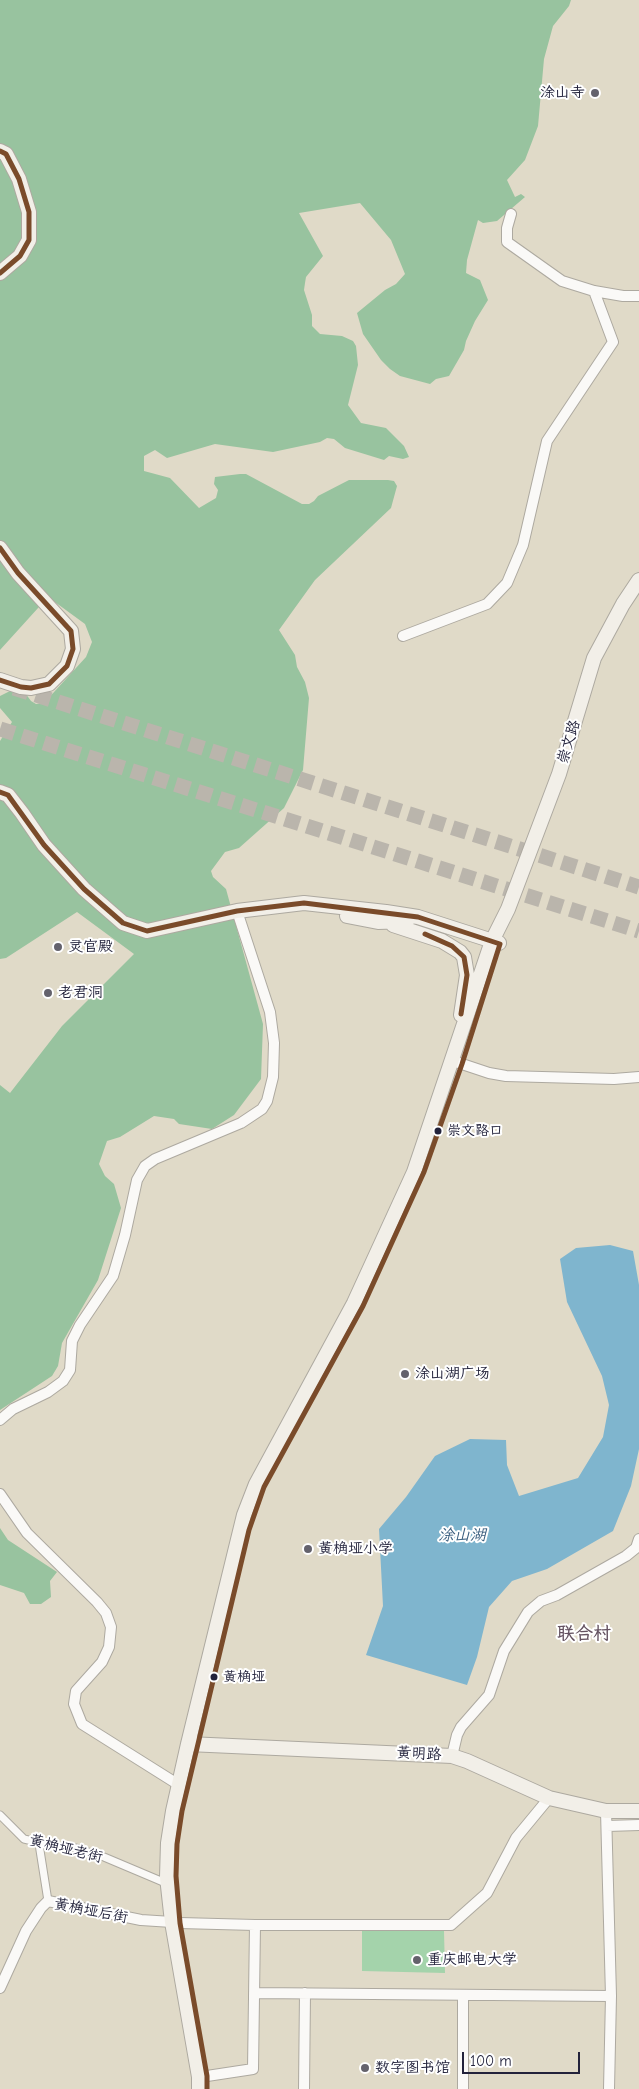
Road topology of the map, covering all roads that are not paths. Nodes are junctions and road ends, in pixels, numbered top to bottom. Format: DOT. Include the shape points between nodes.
graph roads {
  1 [pos="0,151"];
  2 [pos="511,214"];
  3 [pos="0,273"];
  4 [pos="594,291"];
  5 [pos="639,296"];
  6 [pos="0,548"];
  7 [pos="639,580"];
  8 [pos="403,636"];
  9 [pos="0,680"];
  10 [pos="0,792"];
  11 [pos="237,911"];
  12 [pos="375,916"];
  13 [pos="495,945"];
  14 [pos="457,1062"];
  15 [pos="635,1078"];
  16 [pos="0,1420"];
  17 [pos="0,1494"];
  18 [pos="639,1539"];
  19 [pos="193,1744"];
  20 [pos="452,1756"];
  21 [pos="179,1785"];
  22 [pos="549,1798"];
  23 [pos="606,1811"];
  24 [pos="639,1811"];
  25 [pos="0,1815"];
  26 [pos="639,1825"];
  27 [pos="607,1826"];
  28 [pos="39,1844"];
  29 [pos="168,1884"];
  30 [pos="48,1901"];
  31 [pos="176,1922"];
  32 [pos="255,1925"];
  33 [pos="0,1988"];
  34 [pos="254,1993"];
  35 [pos="304,1993"];
  36 [pos="463,1995"];
  37 [pos="611,1996"];
  38 [pos="207,2082"];
  39 [pos="199,2089"];
  40 [pos="304,2089"];
  41 [pos="463,2089"];
  42 [pos="608,2089"];
  1 -- 3 [label="main road" via="6,154 19,179 29,212 29,240 20,256"];
  2 -- 4 [label="street" via="507,242 562,282"];
  4 -- 5 [label="street"];
  4 -- 8 [label="street" via="613,342 548,440 523,545 507,583 487,604"];
  6 -- 9 [label="main road" via="18,574 71,631 73,649 67,666 49,684 31,688"];
  7 -- 13 [label="main road, 崇文路" via="594,658 559,774"];
  10 -- 11 [label="main road" via="13,801 44,845 84,889 123,923 147,932"];
  11 -- 12 [label="main road" via="294,903"];
  11 -- 16 [label="street" via="270,1012 274,1043 273,1077 267,1101 262,1109 241,1123 154,1159 145,1166 137,1180 113,1276 72,1342 70,1370 63,1382 13,1409"];
  12 -- 13 [label="main road" via="418,922"];
  12 -- 14 [label="main road" via="452,946 464,957 467,975"];
  13 -- 14 [label="main road, 崇文路"];
  14 -- 15 [label="street" via="489,1073 515,1077"];
  14 -- 19 [label="main road, 崇文路" via="434,1146 363,1306 258,1502"];
  17 -- 21 [label="street" via="27,1533 97,1602 111,1627 109,1647 102,1662 76,1692 74,1704 82,1724"];
  18 -- 20 [label="street" via="636,1548 626,1556 541,1601 528,1612 504,1651 489,1695 457,1735"];
  19 -- 20 [label="main road, 黄明路"];
  19 -- 21 [label="main road, 崇文路"];
  19 -- 31 [label="main road, 崇文路" via="177,1844"];
  20 -- 22 [label="main road, 黄明路"];
  21 -- 29 [label="main road, 崇文路" via="170,1828"];
  22 -- 23 [label="main road, 黄明路"];
  22 -- 32 [label="street, 黄桷垭后街" via="516,1838 487,1893 451,1925"];
  23 -- 24 [label="main road, 黄明路"];
  23 -- 27 [label="street"];
  25 -- 28 [label="street, 黄桷垭老街" via="24,1839"];
  26 -- 27 [label="street"];
  27 -- 37 [label="street"];
  28 -- 29 [label="street, 黄桷垭老街" via="86,1851"];
  28 -- 30 [label="street"];
  29 -- 31 [label="main road, 崇文路"];
  30 -- 31 [label="street, 黄桷垭后街" via="141,1920"];
  30 -- 33 [label="street, 黄桷垭后街" via="26,1931"];
  31 -- 32 [label="street, 黄桷垭后街"];
  31 -- 38 [label="main road, 崇文路"];
  31 -- 39 [label="main road, 崇文路"];
  32 -- 34 [label="street"];
  34 -- 35 [label="street"];
  34 -- 38 [label="street" via="254,2069"];
  35 -- 36 [label="street"];
  35 -- 40 [label="street"];
  36 -- 37 [label="street"];
  36 -- 41 [label="street"];
  37 -- 42 [label="street"];
}
